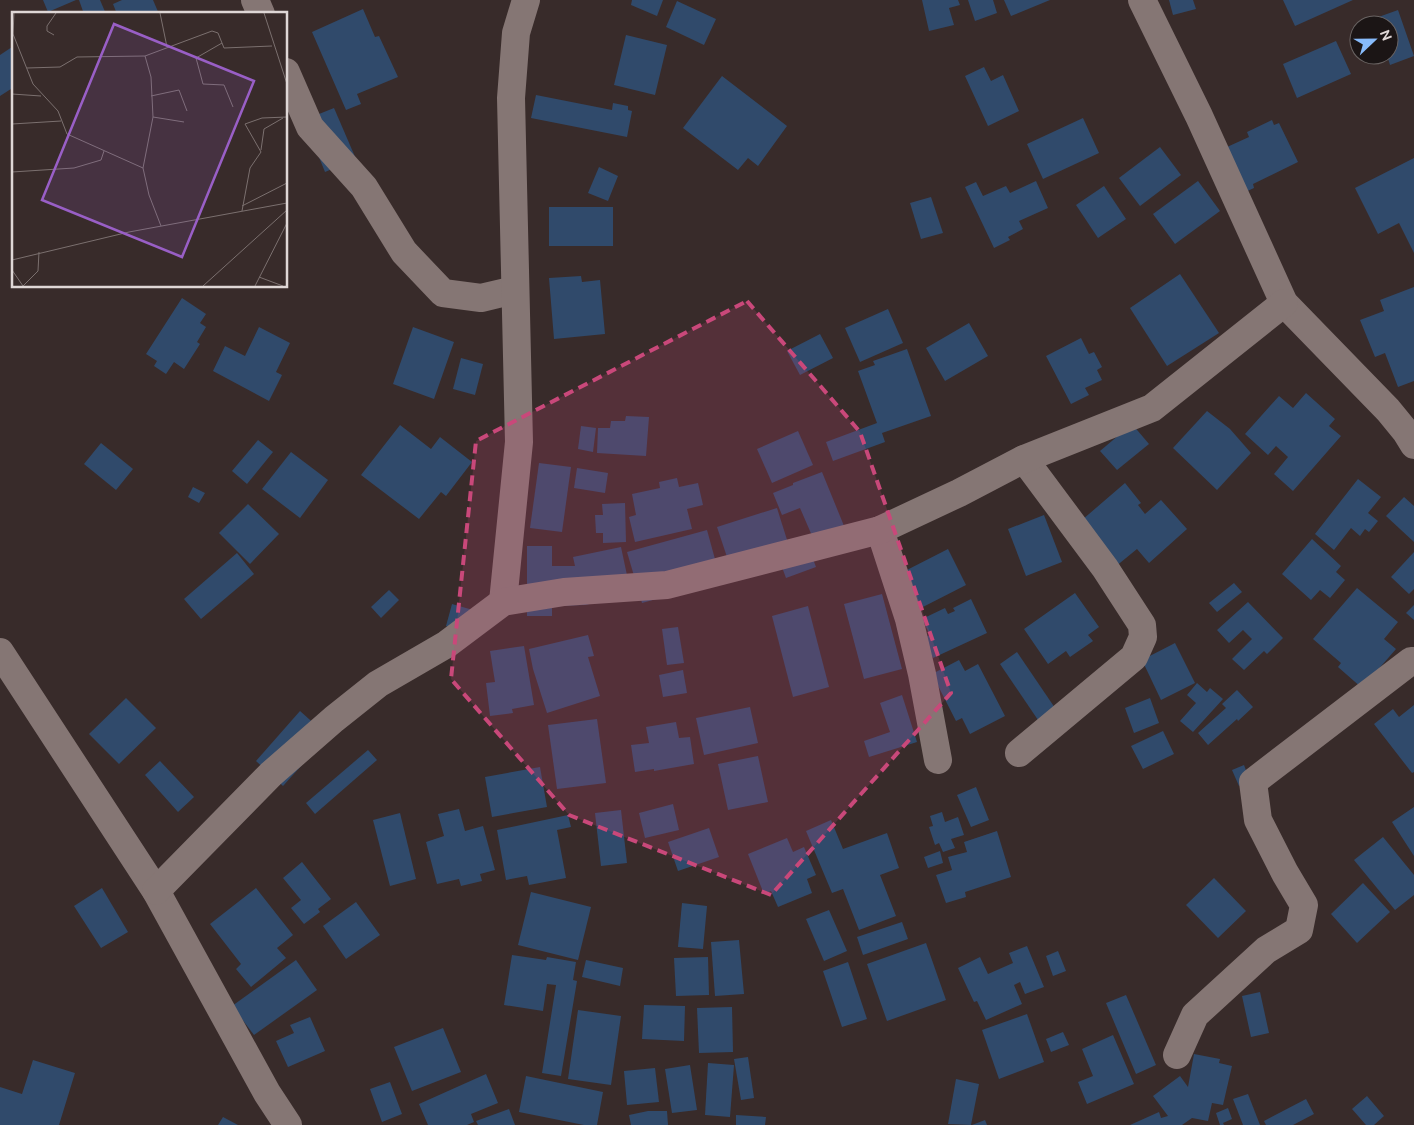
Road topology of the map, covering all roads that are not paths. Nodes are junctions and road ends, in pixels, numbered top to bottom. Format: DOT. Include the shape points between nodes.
graph roads {
  1 [pos="256,0"];
  2 [pos="526,0"];
  3 [pos="1142,0"];
  4 [pos="260,12"];
  5 [pos="288,77"];
  6 [pos="515,290"];
  7 [pos="1284,303"];
  8 [pos="1412,434"];
  9 [pos="1024,459"];
  10 [pos="880,530"];
  11 [pos="503,602"];
  12 [pos="0,652"];
  13 [pos="1414,661"];
  14 [pos="1019,753"];
  15 [pos="938,760"];
  16 [pos="156,891"];
  17 [pos="1177,1055"];
  18 [pos="288,1125"];
  1 -- 4 [label="street"];
  2 -- 6 [label="street" via="516,33 511,98"];
  3 -- 7 [label="street"];
  5 -- 6 [label="street" via="310,127 364,187 404,252 443,294 482,298"];
  6 -- 11 [label="street" via="519,442"];
  7 -- 8 [label="street"];
  7 -- 9 [label="street" via="1152,408"];
  9 -- 10 [label="street"];
  9 -- 14 [label="street" via="1105,568 1142,625 1143,637 1134,657"];
  10 -- 11 [label="street" via="667,585 564,592"];
  10 -- 15 [label="street" via="909,619"];
  11 -- 16 [label="street" via="447,644 378,684 334,718 271,774"];
  12 -- 16 [label="street"];
  13 -- 17 [label="street" via="1253,782 1258,820 1304,905 1299,930 1266,950 1195,1015"];
  16 -- 18 [label="street" via="267,1093"];
}
